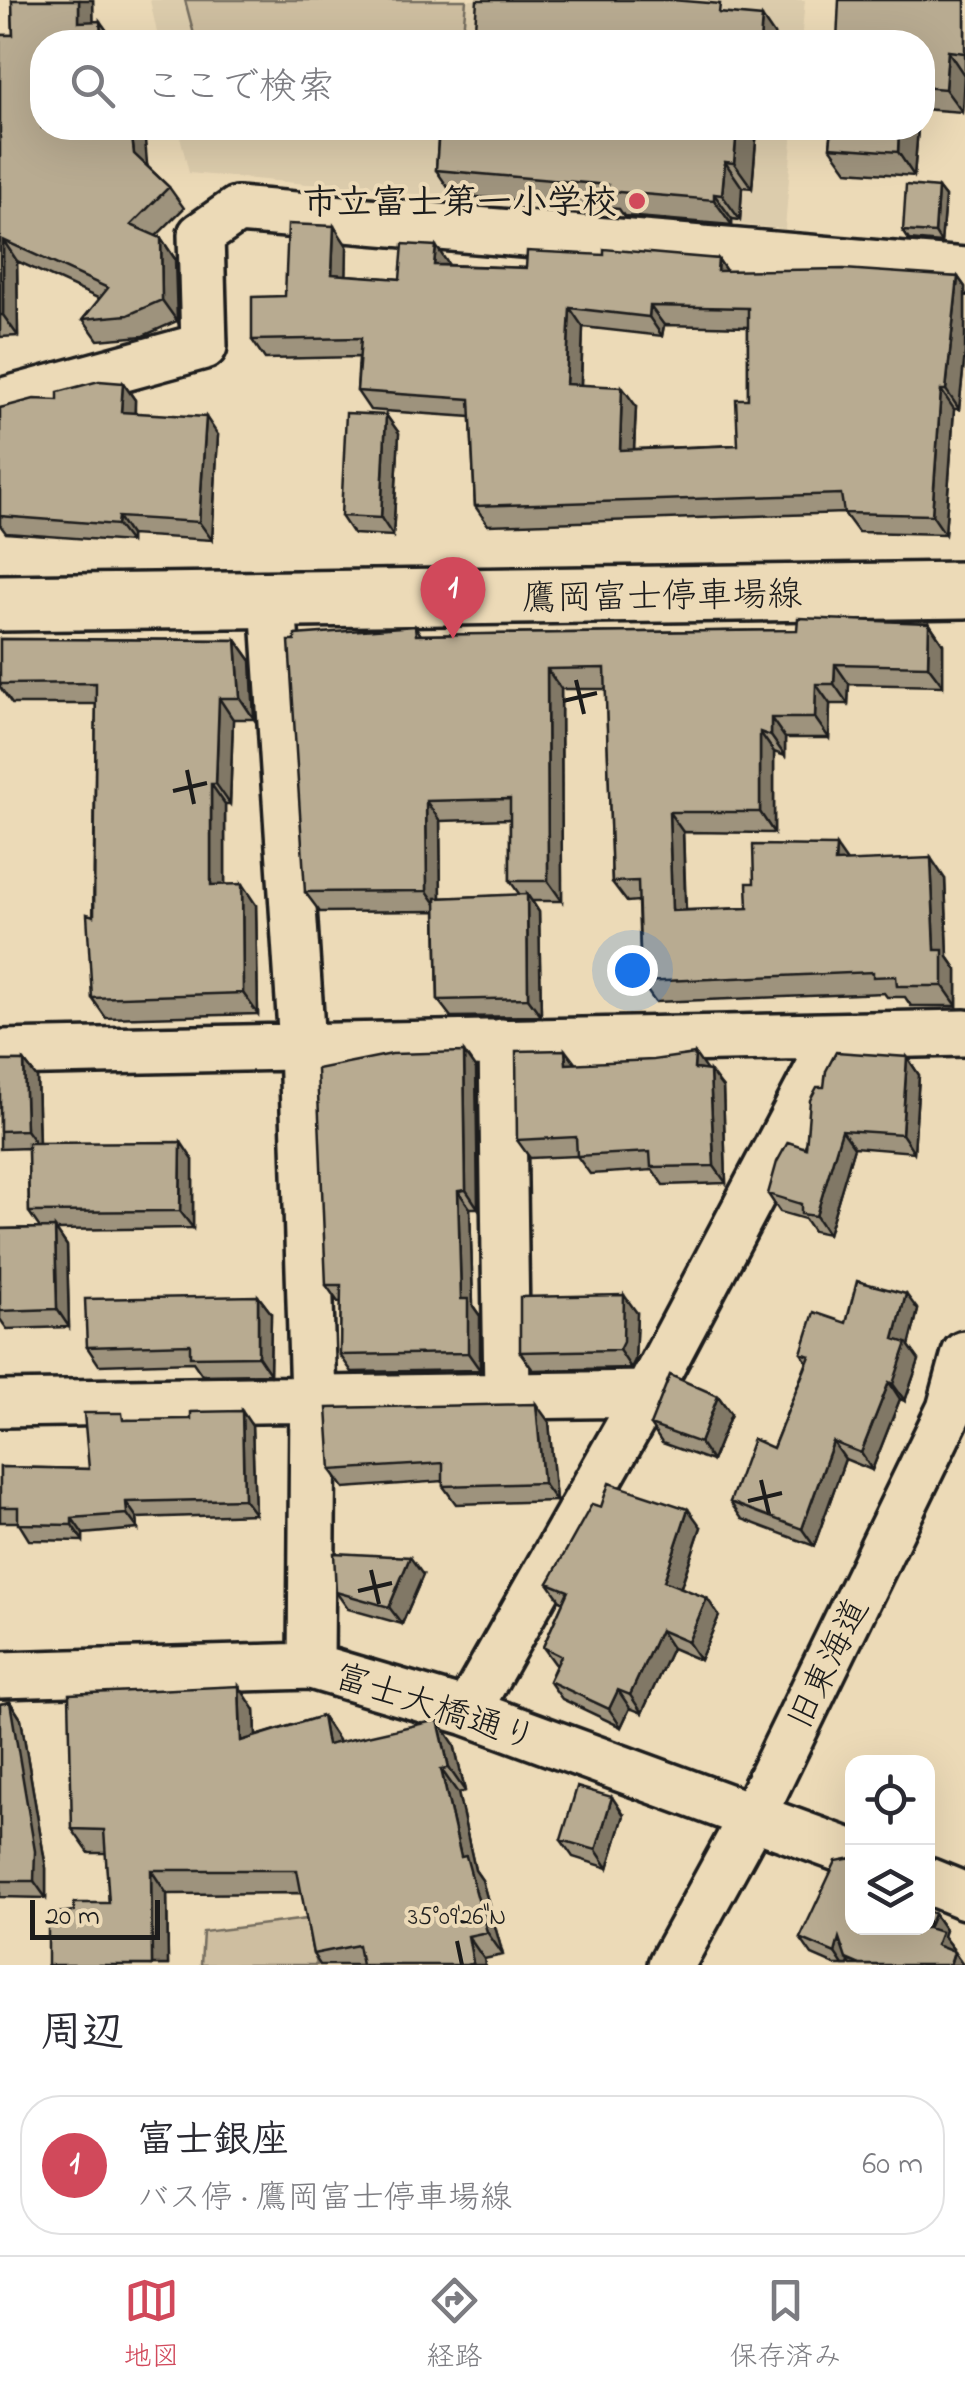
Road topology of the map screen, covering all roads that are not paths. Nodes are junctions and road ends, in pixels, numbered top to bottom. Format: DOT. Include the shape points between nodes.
graph roads {
  1 [pos="965,271"];
  2 [pos="0,402"];
  3 [pos="965,590"];
  4 [pos="273,600"];
  5 [pos="0,603"];
  6 [pos="965,1033"];
  7 [pos="836,1036"];
  8 [pos="502,1042"];
  9 [pos="302,1046"];
  10 [pos="0,1053"];
  11 [pos="965,1354"];
  12 [pos="647,1394"];
  13 [pos="507,1395"];
  14 [pos="313,1398"];
  15 [pos="0,1404"];
  16 [pos="312,1666"];
  17 [pos="0,1676"];
  18 [pos="467,1712"];
  19 [pos="753,1815"];
  20 [pos="845,1850"];
  21 [pos="935,1884"];
  22 [pos="965,1896"];
  23 [pos="671,1965"];
  1 -- 2 [label="street" via="237,210 201,235 204,346"];
  3 -- 4 [label="main road, 鷹岡富士停車場線"];
  4 -- 5 [label="main road, 鷹岡富士停車場線"];
  4 -- 9 [label="street"];
  6 -- 7 [label="street"];
  7 -- 8 [label="street"];
  7 -- 12 [label="street"];
  8 -- 9 [label="street"];
  8 -- 13 [label="street"];
  9 -- 10 [label="street"];
  9 -- 14 [label="street"];
  11 -- 19 [label="street, 旧東海道" via="950,1409"];
  12 -- 13 [label="street"];
  12 -- 18 [label="street"];
  13 -- 14 [label="street"];
  14 -- 15 [label="street"];
  14 -- 16 [label="street"];
  16 -- 17 [label="street, 富士大橋通り"];
  16 -- 18 [label="street, 富士大橋通り"];
  18 -- 19 [label="street, 富士大橋通り"];
  19 -- 20 [label="street, 富士大橋通り"];
  19 -- 23 [label="street, 旧東海道"];
  21 -- 22 [label="street"];
}
